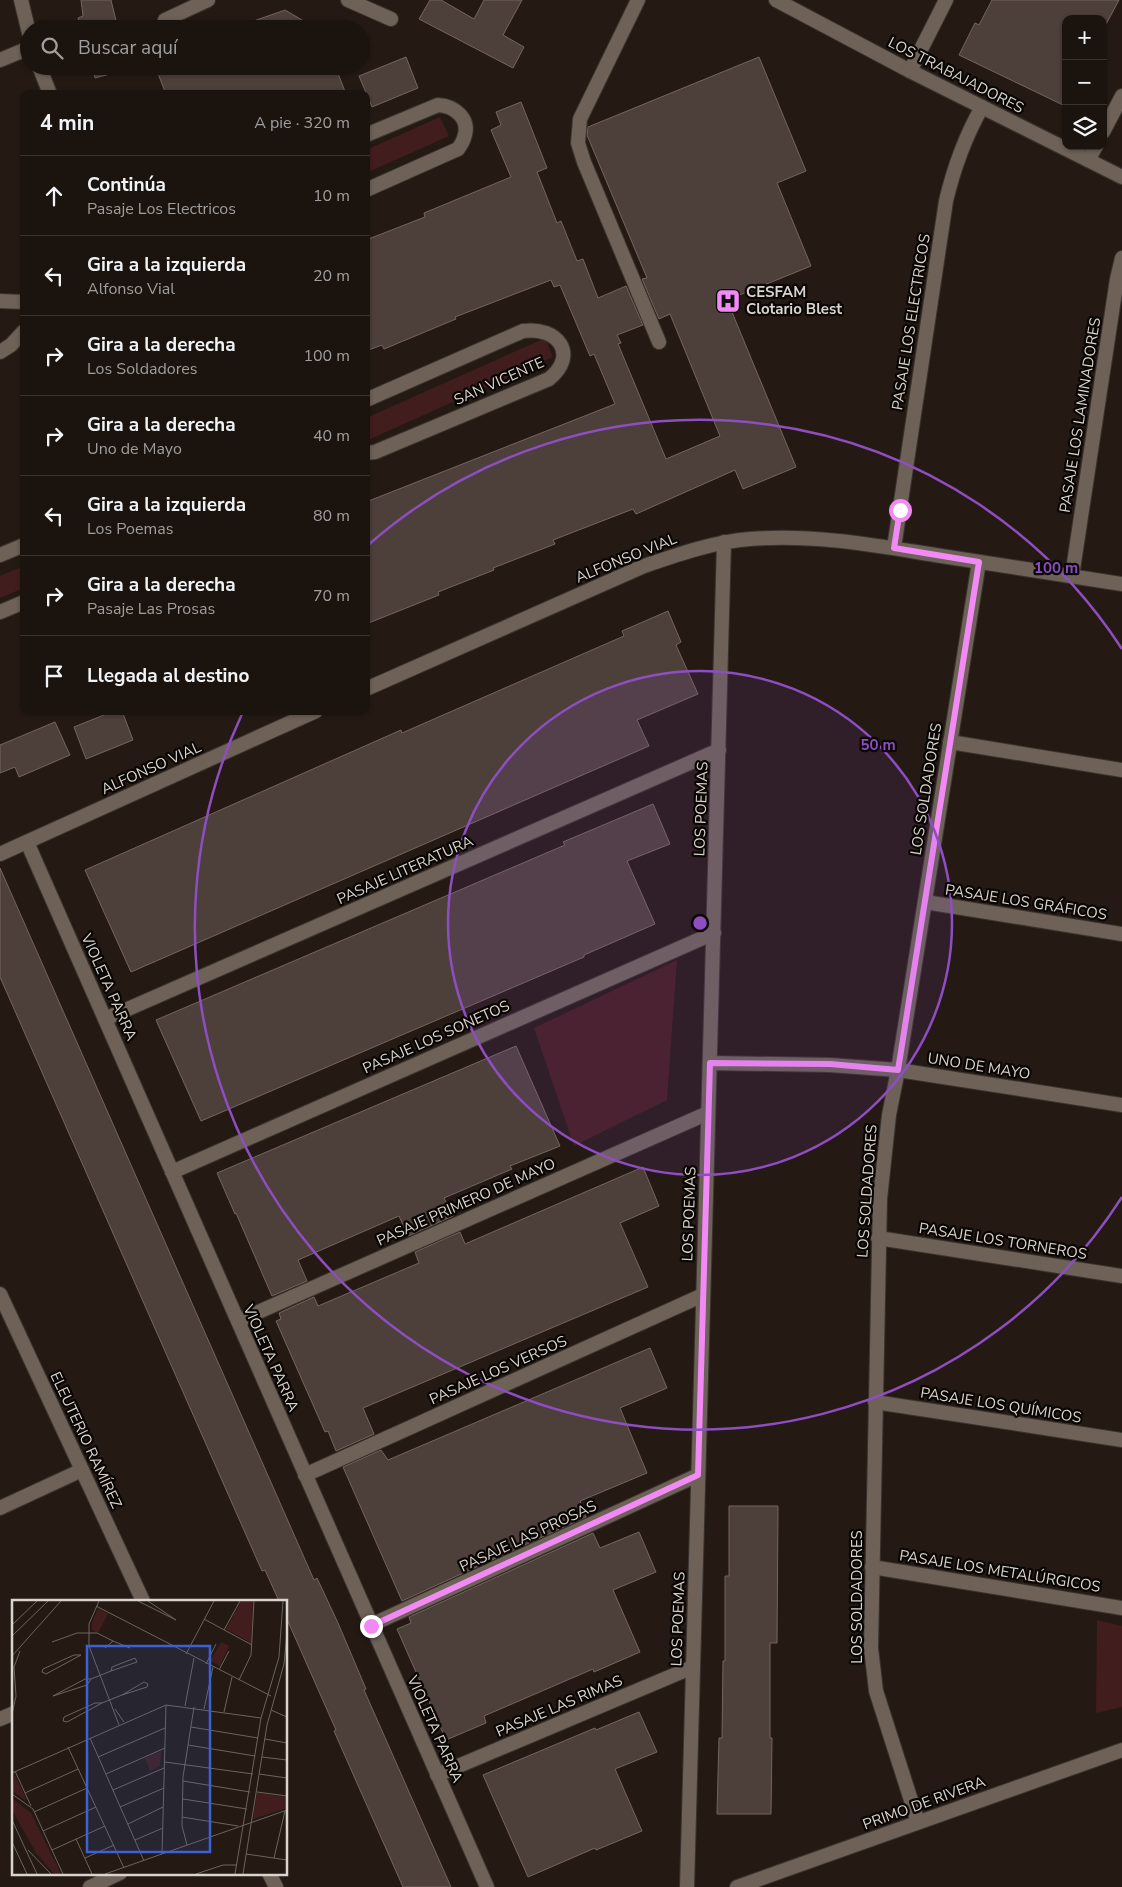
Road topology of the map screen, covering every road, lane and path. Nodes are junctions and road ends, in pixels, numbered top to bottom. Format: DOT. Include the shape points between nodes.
graph roads {
  1 [pos="21,0"];
  2 [pos="208,0"];
  3 [pos="348,0"];
  4 [pos="638,0"];
  5 [pos="776,0"];
  6 [pos="946,0"];
  7 [pos="391,19"];
  8 [pos="26,20"];
  9 [pos="165,20"];
  10 [pos="20,52"];
  11 [pos="0,60"];
  12 [pos="910,71"];
  13 [pos="43,75"];
  14 [pos="48,90"];
  15 [pos="1122,96"];
  16 [pos="982,107"];
  17 [pos="1107,124"];
  18 [pos="370,134"];
  19 [pos="1094,150"];
  20 [pos="1088,160"];
  21 [pos="1122,177"];
  22 [pos="370,188"];
  23 [pos="1122,258"];
  24 [pos="0,301"];
  25 [pos="20,302"];
  26 [pos="20,335"];
  27 [pos="659,342"];
  28 [pos="0,352"];
  29 [pos="370,398"];
  30 [pos="370,452"];
  31 [pos="724,542"];
  32 [pos="20,547"];
  33 [pos="894,548"];
  34 [pos="0,555"];
  35 [pos="979,562"];
  36 [pos="1072,576"];
  37 [pos="1122,584"];
  38 [pos="20,604"];
  39 [pos="0,612"];
  40 [pos="370,687"];
  41 [pos="291,716"];
  42 [pos="950,742"];
  43 [pos="719,750"];
  44 [pos="1122,770"];
  45 [pos="27,842"];
  46 [pos="0,854"];
  47 [pos="925,902"];
  48 [pos="714,933"];
  49 [pos="1122,934"];
  50 [pos="105,1019"];
  51 [pos="710,1063"];
  52 [pos="898,1070"];
  53 [pos="1122,1105"];
  54 [pos="708,1112"];
  55 [pos="172,1172"];
  56 [pos="878,1238"];
  57 [pos="1122,1276"];
  58 [pos="703,1295"];
  59 [pos="1,1297"];
  60 [pos="238,1321"];
  61 [pos="875,1402"];
  62 [pos="1122,1440"];
  63 [pos="82,1470"];
  64 [pos="305,1475"];
  65 [pos="698,1475"];
  66 [pos="0,1508"];
  67 [pos="872,1567"];
  68 [pos="143,1600"];
  69 [pos="1122,1608"];
  70 [pos="371,1626"];
  71 [pos="693,1667"];
  72 [pos="12,1714"];
  73 [pos="0,1719"];
  74 [pos="1122,1750"];
  75 [pos="437,1775"];
  76 [pos="918,1822"];
  77 [pos="118,1874"];
  78 [pos="270,1874"];
  79 [pos="90,1887"];
  80 [pos="276,1887"];
  81 [pos="487,1887"];
  82 [pos="687,1887"];
  83 [pos="737,1887"];
  1 -- 8 [label="street"];
  2 -- 9 [label="street"];
  3 -- 7 [label="street"];
  4 -- 27 [label="street" via="580,119 578,143"];
  5 -- 12 [label="street, LOS TRABAJADORES"];
  6 -- 12 [label="street"];
  10 -- 11 [label="street"];
  12 -- 16 [label="street, LOS TRABAJADORES"];
  13 -- 14 [label="street"];
  15 -- 17 [label="street"];
  16 -- 20 [label="street, LOS TRABAJADORES"];
  16 -- 33 [label="street, PASAJE LOS ELECTRICOS" via="961,149 946,201"];
  18 -- 22 [label="street" via="438,105 456,110 464,122 465,137 458,149"];
  19 -- 20 [label="street"];
  20 -- 21 [label="street, LOS TRABAJADORES"];
  23 -- 36 [label="street, PASAJE LOS LAMINADORES"];
  24 -- 25 [label="street"];
  26 -- 28 [label="street"];
  29 -- 30 [label="street, SAN VICENTE" via="523,331 546,331 562,345 562,360 556,374 549,379"];
  31 -- 33 [label="street, ALFONSO VIAL" via="836,539"];
  31 -- 40 [label="street, ALFONSO VIAL" via="644,566"];
  31 -- 43 [label="street, LOS POEMAS"];
  32 -- 34 [label="street"];
  33 -- 35 [label="street, ALFONSO VIAL"];
  35 -- 36 [label="street, ALFONSO VIAL"];
  35 -- 42 [label="street, LOS SOLDADORES"];
  36 -- 37 [label="street, ALFONSO VIAL"];
  38 -- 39 [label="street"];
  41 -- 45 [label="street, ALFONSO VIAL"];
  42 -- 44 [label="street"];
  42 -- 47 [label="street, LOS SOLDADORES"];
  43 -- 48 [label="street, LOS POEMAS"];
  43 -- 50 [label="street, PASAJE LITERATURA"];
  45 -- 46 [label="street, ALFONSO VIAL"];
  45 -- 50 [label="street, VIOLETA PARRA"];
  47 -- 49 [label="street, PASAJE LOS GRÁFICOS"];
  47 -- 52 [label="street, LOS SOLDADORES"];
  48 -- 51 [label="street, LOS POEMAS"];
  48 -- 55 [label="street, PASAJE LOS SONETOS"];
  50 -- 55 [label="street, VIOLETA PARRA"];
  51 -- 52 [label="street, UNO DE MAYO" via="830,1064"];
  51 -- 54 [label="street, LOS POEMAS"];
  52 -- 53 [label="street, UNO DE MAYO"];
  52 -- 56 [label="street, LOS SOLDADORES" via="883,1160"];
  54 -- 58 [label="street, LOS POEMAS"];
  54 -- 60 [label="street, PASAJE PRIMERO DE MAYO"];
  55 -- 60 [label="street, VIOLETA PARRA"];
  56 -- 57 [label="street, PASAJE LOS TORNEROS"];
  56 -- 61 [label="street, LOS SOLDADORES"];
  58 -- 64 [label="street, PASAJE LOS VERSOS"];
  58 -- 65 [label="street, LOS POEMAS"];
  59 -- 63 [label="street, ELEUTERIO RAMÍREZ"];
  60 -- 64 [label="street, VIOLETA PARRA"];
  61 -- 62 [label="street, PASAJE LOS QUÍMICOS"];
  61 -- 67 [label="street, LOS SOLDADORES"];
  63 -- 66 [label="street"];
  63 -- 68 [label="street, ELEUTERIO RAMÍREZ"];
  64 -- 70 [label="street, VIOLETA PARRA"];
  65 -- 70 [label="street, PASAJE LAS PROSAS"];
  65 -- 71 [label="street, LOS POEMAS"];
  67 -- 69 [label="street, PASAJE LOS METALÚRGICOS"];
  67 -- 76 [label="street, LOS SOLDADORES" via="871,1648 876,1691"];
  70 -- 75 [label="street, VIOLETA PARRA"];
  71 -- 75 [label="street, PASAJE LAS RIMAS"];
  71 -- 82 [label="street, LOS POEMAS"];
  72 -- 73 [label="street"];
  74 -- 76 [label="street, PRIMO DE RIVERA"];
  75 -- 81 [label="street, VIOLETA PARRA"];
  76 -- 83 [label="street, PRIMO DE RIVERA"];
  77 -- 79 [label="street"];
  78 -- 80 [label="street"];
}
